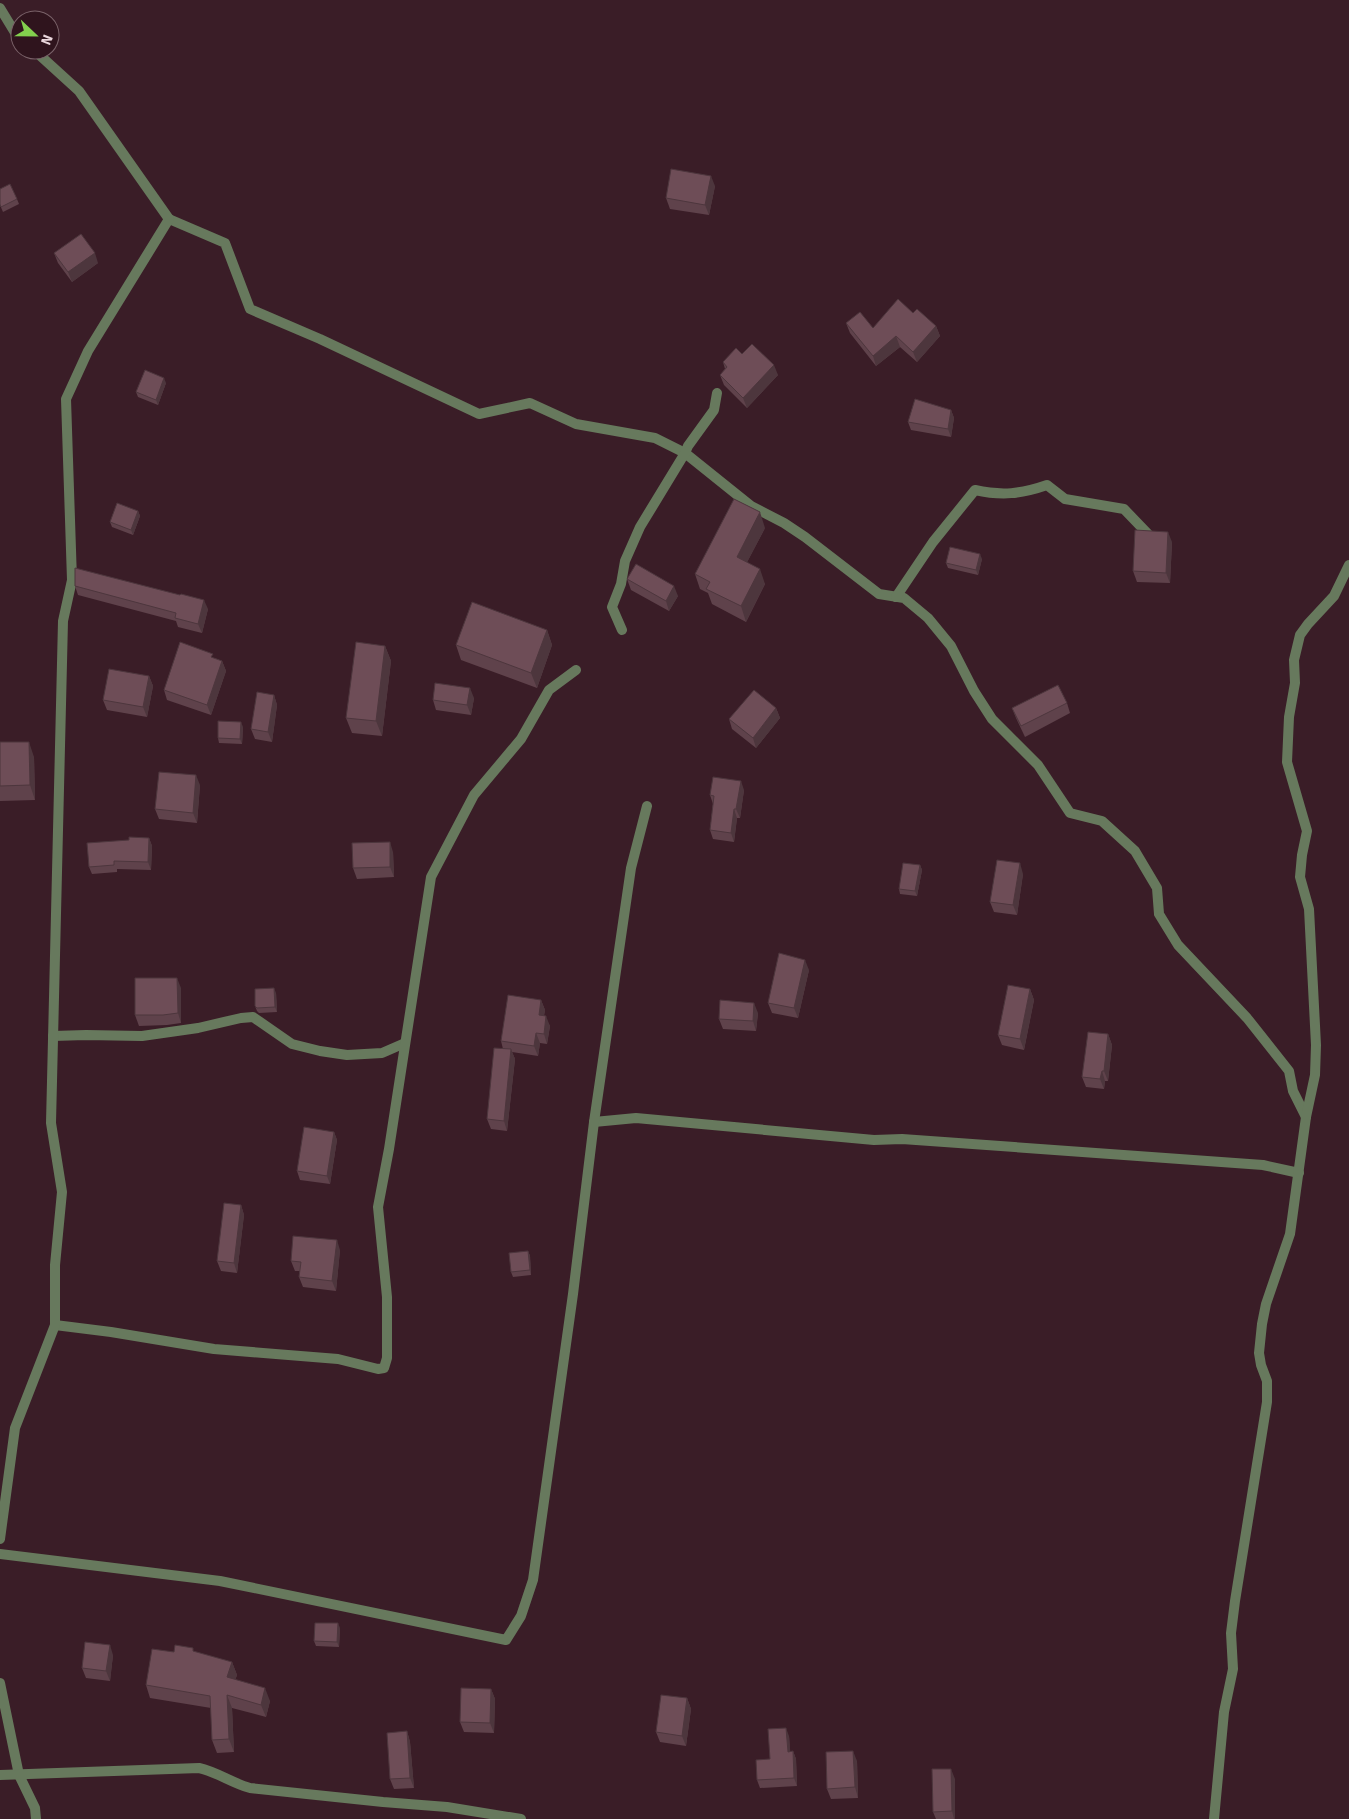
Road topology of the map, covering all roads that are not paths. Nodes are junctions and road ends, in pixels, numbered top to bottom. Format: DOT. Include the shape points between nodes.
graph roads {
  1 [pos="0,8"];
  2 [pos="10,24"];
  3 [pos="45,60"];
  4 [pos="169,219"];
  5 [pos="717,393"];
  6 [pos="686,453"];
  7 [pos="1148,534"];
  8 [pos="1349,566"];
  9 [pos="896,597"];
  10 [pos="622,630"];
  11 [pos="576,670"];
  12 [pos="647,806"];
  13 [pos="53,1036"];
  14 [pos="405,1043"];
  15 [pos="1306,1117"];
  16 [pos="594,1122"];
  17 [pos="1299,1173"];
  18 [pos="56,1325"];
  19 [pos="0,1539"];
  20 [pos="0,1554"];
  21 [pos="0,1683"];
  22 [pos="0,1775"];
  23 [pos="19,1775"];
  24 [pos="36,1819"];
  25 [pos="520,1819"];
  26 [pos="1214,1819"];
  1 -- 2 [label="street"];
  3 -- 4 [label="street" via="79,91"];
  4 -- 6 [label="street" via="225,242 250,309 479,414 530,404 576,424 655,438"];
  4 -- 13 [label="street" via="88,351 66,399 72,580 63,621"];
  5 -- 6 [label="street" via="714,410"];
  6 -- 9 [label="street" via="751,506 805,537 880,594"];
  6 -- 10 [label="street" via="640,527 624,561 621,584 612,607"];
  7 -- 9 [label="street" via="1124,509 1065,499 1048,485 1026,492 995,494 975,490 933,542"];
  8 -- 15 [label="street" via="1334,596 1308,624 1297,644 1289,717 1288,762 1307,831 1300,878 1309,909 1316,1045 1315,1075"];
  9 -- 15 [label="street" via="904,598 939,631 951,646 992,719 1038,765 1070,813 1102,821 1135,851 1156,888 1159,914 1178,945 1247,1018 1289,1071 1293,1091"];
  11 -- 14 [label="street" via="549,690 521,739 474,795 431,877"];
  12 -- 16 [label="street" via="631,868"];
  13 -- 14 [label="street" via="142,1036 252,1017 292,1044 320,1051 348,1055 382,1053"];
  13 -- 18 [label="street" via="51,1123 62,1192 55,1265"];
  14 -- 18 [label="street" via="378,1207 387,1297 387,1358 384,1368 338,1359 214,1349"];
  15 -- 17 [label="street"];
  16 -- 17 [label="street" via="636,1118 874,1140 902,1138 1262,1165"];
  16 -- 20 [label="street" via="533,1580 521,1616 506,1640 220,1581"];
  17 -- 26 [label="street" via="1290,1234 1262,1324 1260,1352 1267,1382 1267,1402 1235,1601 1231,1633 1233,1668 1224,1712"];
  18 -- 19 [label="street" via="15,1428"];
  21 -- 23 [label="street"];
  22 -- 23 [label="street"];
  23 -- 24 [label="street" via="35,1808"];
  23 -- 25 [label="street" via="199,1768 214,1771 235,1784 250,1788 447,1807"];
}
